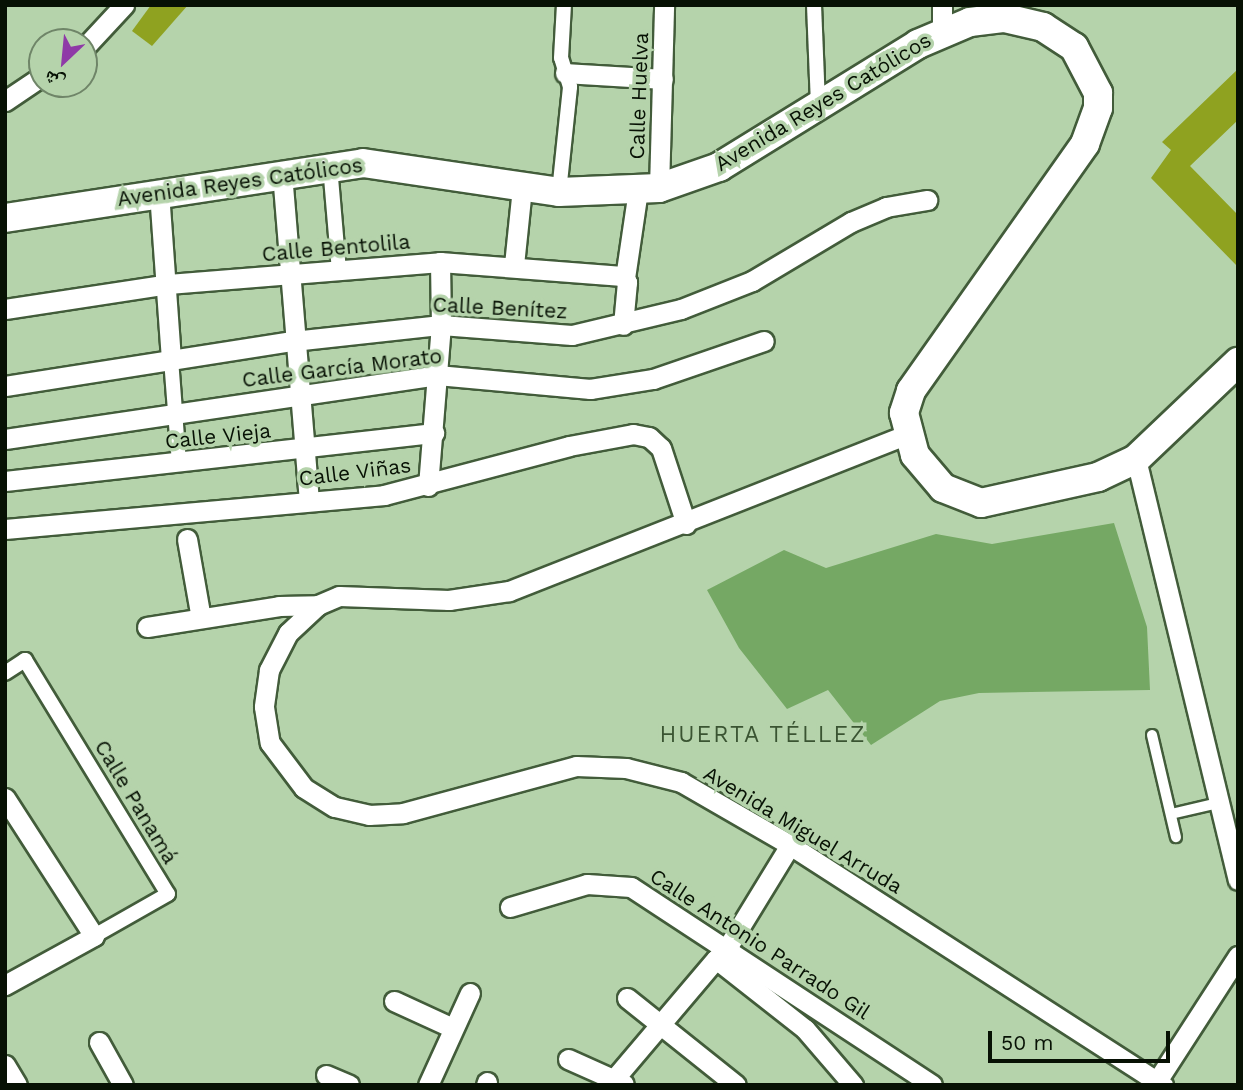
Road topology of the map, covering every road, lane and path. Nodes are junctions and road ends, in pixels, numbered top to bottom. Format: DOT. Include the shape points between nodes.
graph roads {
  1 [pos="124,5"];
  2 [pos="564,5"];
  3 [pos="664,5"];
  4 [pos="814,5"];
  5 [pos="1005,12"];
  6 [pos="942,19"];
  7 [pos="98,33"];
  8 [pos="565,72"];
  9 [pos="663,79"];
  10 [pos="28,85"];
  11 [pos="5,101"];
  12 [pos="818,106"];
  13 [pos="330,166"];
  14 [pos="282,173"];
  15 [pos="522,187"];
  16 [pos="649,189"];
  17 [pos="159,192"];
  18 [pos="559,192"];
  19 [pos="927,200"];
  20 [pos="5,218"];
  21 [pos="440,262"];
  22 [pos="514,265"];
  23 [pos="339,270"];
  24 [pos="288,276"];
  25 [pos="625,278"];
  26 [pos="168,284"];
  27 [pos="5,309"];
  28 [pos="440,325"];
  29 [pos="623,325"];
  30 [pos="293,341"];
  31 [pos="764,341"];
  32 [pos="171,359"];
  33 [pos="1238,362"];
  34 [pos="438,375"];
  35 [pos="5,386"];
  36 [pos="299,393"];
  37 [pos="175,414"];
  38 [pos="434,433"];
  39 [pos="908,435"];
  40 [pos="5,439"];
  41 [pos="304,450"];
  42 [pos="1136,459"];
  43 [pos="178,463"];
  44 [pos="5,481"];
  45 [pos="428,486"];
  46 [pos="309,500"];
  47 [pos="686,524"];
  48 [pos="5,529"];
  49 [pos="187,539"];
  50 [pos="318,605"];
  51 [pos="201,618"];
  52 [pos="147,627"];
  53 [pos="5,673"];
  54 [pos="1152,736"];
  55 [pos="1218,803"];
  56 [pos="8,810"];
  57 [pos="1171,814"];
  58 [pos="1176,837"];
  59 [pos="790,845"];
  60 [pos="1238,880"];
  61 [pos="510,907"];
  62 [pos="94,936"];
  63 [pos="727,948"];
  64 [pos="1238,956"];
  65 [pos="8,978"];
  66 [pos="470,993"];
  67 [pos="627,998"];
  68 [pos="394,1001"];
  69 [pos="659,1022"];
  70 [pos="453,1028"];
  71 [pos="99,1042"];
  72 [pos="568,1059"];
  73 [pos="5,1065"];
  74 [pos="326,1075"];
  75 [pos="114,1081"];
  76 [pos="616,1082"];
  77 [pos="1160,1083"];
  78 [pos="17,1085"];
  79 [pos="349,1085"];
  80 [pos="428,1085"];
  81 [pos="736,1085"];
  82 [pos="853,1085"];
  83 [pos="932,1085"];
  1 -- 7 [label="street"];
  2 -- 8 [label="street" via="561,58"];
  3 -- 9 [label="street, Calle Huelva"];
  4 -- 12 [label="street"];
  5 -- 6 [label="main road, Avenida Reyes Católicos" via="970,22"];
  5 -- 39 [label="main road, Avenida Reyes Católicos" via="1043,27 1074,47 1098,93 1098,108 1084,144 911,391 904,413"];
  6 -- 12 [label="main road, Avenida Reyes Católicos"];
  8 -- 9 [label="street"];
  8 -- 18 [label="street" via="570,87"];
  9 -- 16 [label="street, Calle Huelva"];
  10 -- 11 [label="street"];
  12 -- 16 [label="main road, Avenida Reyes Católicos" via="719,167"];
  13 -- 14 [label="main road, Avenida Reyes Católicos"];
  13 -- 15 [label="main road, Avenida Reyes Católicos" via="391,164"];
  13 -- 23 [label="street"];
  14 -- 17 [label="main road, Avenida Reyes Católicos"];
  14 -- 24 [label="street"];
  15 -- 18 [label="main road, Avenida Reyes Católicos"];
  15 -- 22 [label="street"];
  16 -- 18 [label="main road, Avenida Reyes Católicos"];
  16 -- 25 [label="street, Calle Huelva"];
  17 -- 20 [label="main road, Avenida Reyes Católicos"];
  17 -- 26 [label="street"];
  19 -- 29 [label="street, Calle Benítez" via="886,207 851,222 752,281 681,309"];
  21 -- 22 [label="street, Calle Bentolila"];
  21 -- 23 [label="street, Calle Bentolila"];
  21 -- 28 [label="street"];
  22 -- 25 [label="street, Calle Bentolila"];
  23 -- 24 [label="street, Calle Bentolila"];
  24 -- 26 [label="street, Calle Bentolila"];
  24 -- 30 [label="street"];
  25 -- 29 [label="street"];
  26 -- 27 [label="street, Calle Bentolila"];
  26 -- 32 [label="street"];
  28 -- 29 [label="street, Calle Benítez" via="572,335"];
  28 -- 30 [label="street, Calle Benítez"];
  28 -- 34 [label="street"];
  30 -- 32 [label="street, Calle Benítez"];
  30 -- 36 [label="street"];
  31 -- 34 [label="street, Calle García Morato" via="653,379 590,389"];
  32 -- 35 [label="street, Calle Benítez"];
  32 -- 37 [label="street"];
  33 -- 42 [label="main road, Avenida Reyes Católicos"];
  34 -- 36 [label="street, Calle García Morato"];
  34 -- 38 [label="street"];
  36 -- 37 [label="street, Calle García Morato"];
  36 -- 41 [label="street"];
  37 -- 40 [label="street, Calle García Morato"];
  37 -- 43 [label="street"];
  38 -- 41 [label="street, Calle Vieja"];
  38 -- 45 [label="street"];
  39 -- 42 [label="main road, Avenida Reyes Católicos" via="929,475 943,488 981,503 1098,477"];
  39 -- 47 [label="street, Avenida Miguel Arruda"];
  41 -- 43 [label="street, Calle Vieja"];
  41 -- 46 [label="street"];
  42 -- 55 [label="street"];
  43 -- 44 [label="street, Calle Vieja"];
  45 -- 46 [label="street, Calle Viñas" via="384,495"];
  45 -- 47 [label="street, Calle Viñas" via="569,446 633,434 649,437 661,448"];
  46 -- 48 [label="street, Calle Viñas"];
  47 -- 50 [label="street, Avenida Miguel Arruda" via="489,596 449,600 339,596"];
  49 -- 51 [label="street"];
  50 -- 51 [label="street"];
  50 -- 59 [label="street, Avenida Miguel Arruda" via="288,633 277,651 264,707 270,743 279,760 320,799 352,812 386,815 550,770 626,768 654,773 707,794"];
  51 -- 52 [label="street"];
  53 -- 62 [label="street, Calle Panamá" via="25,660 168,894"];
  54 -- 57 [label="lane"];
  55 -- 57 [label="lane"];
  55 -- 60 [label="street"];
  56 -- 62 [label="street"];
  57 -- 58 [label="lane"];
  59 -- 63 [label="street"];
  59 -- 77 [label="street, Avenida Miguel Arruda"];
  61 -- 63 [label="street, Calle Antonio Parrado Gil" via="587,884 620,884 642,891"];
  62 -- 65 [label="street"];
  63 -- 83 [label="street, Calle Antonio Parrado Gil"];
  64 -- 77 [label="street, Avenida Miguel Arruda"];
  66 -- 70 [label="street"];
  67 -- 69 [label="street"];
  68 -- 70 [label="street"];
  69 -- 76 [label="street"];
  69 -- 81 [label="street"];
  69 -- 82 [label="street" via="710,963 722,960 799,1024"];
  70 -- 80 [label="street"];
  71 -- 75 [label="street"];
  72 -- 76 [label="street"];
  73 -- 78 [label="street"];
  74 -- 79 [label="street"];
}
